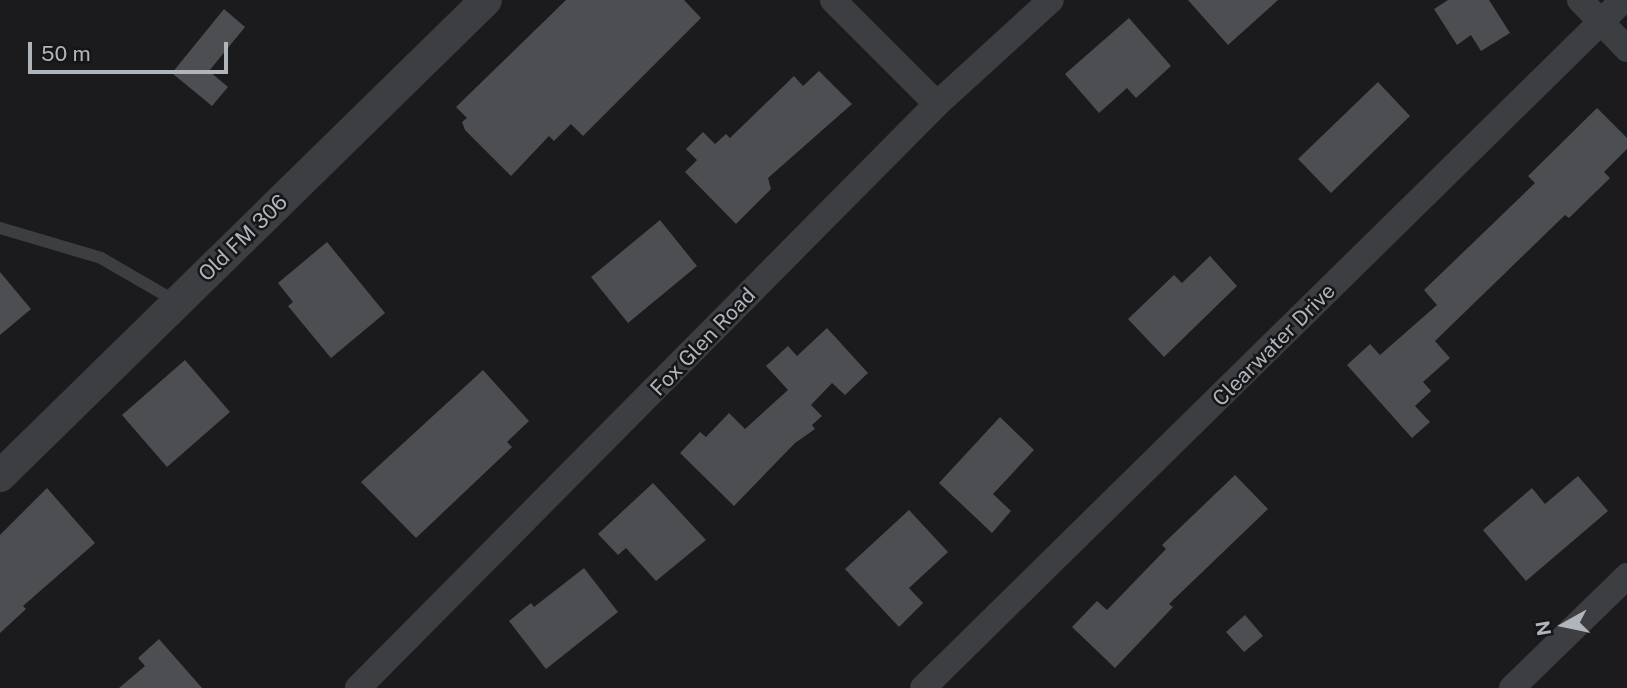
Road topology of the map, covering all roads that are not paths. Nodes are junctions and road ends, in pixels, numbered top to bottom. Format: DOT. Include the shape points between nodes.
graph roads {
  1 [pos="486,0"];
  2 [pos="833,0"];
  3 [pos="1051,0"];
  4 [pos="1580,0"];
  5 [pos="1623,0"];
  6 [pos="1601,22"];
  7 [pos="1627,49"];
  8 [pos="937,104"];
  9 [pos="0,228"];
  10 [pos="177,302"];
  11 [pos="0,476"];
  12 [pos="1627,576"];
  13 [pos="358,688"];
  14 [pos="923,688"];
  15 [pos="1512,688"];
  1 -- 10 [label="street, Old FM 306"];
  2 -- 8 [label="street"];
  3 -- 8 [label="street, Fox Glen Road"];
  4 -- 6 [label="street"];
  5 -- 6 [label="street, Clearwater Drive"];
  6 -- 7 [label="street"];
  6 -- 14 [label="street, Clearwater Drive"];
  8 -- 13 [label="street, Fox Glen Road"];
  9 -- 10 [label="lane" via="101,258"];
  10 -- 11 [label="street, Old FM 306"];
  12 -- 15 [label="street"];
}
